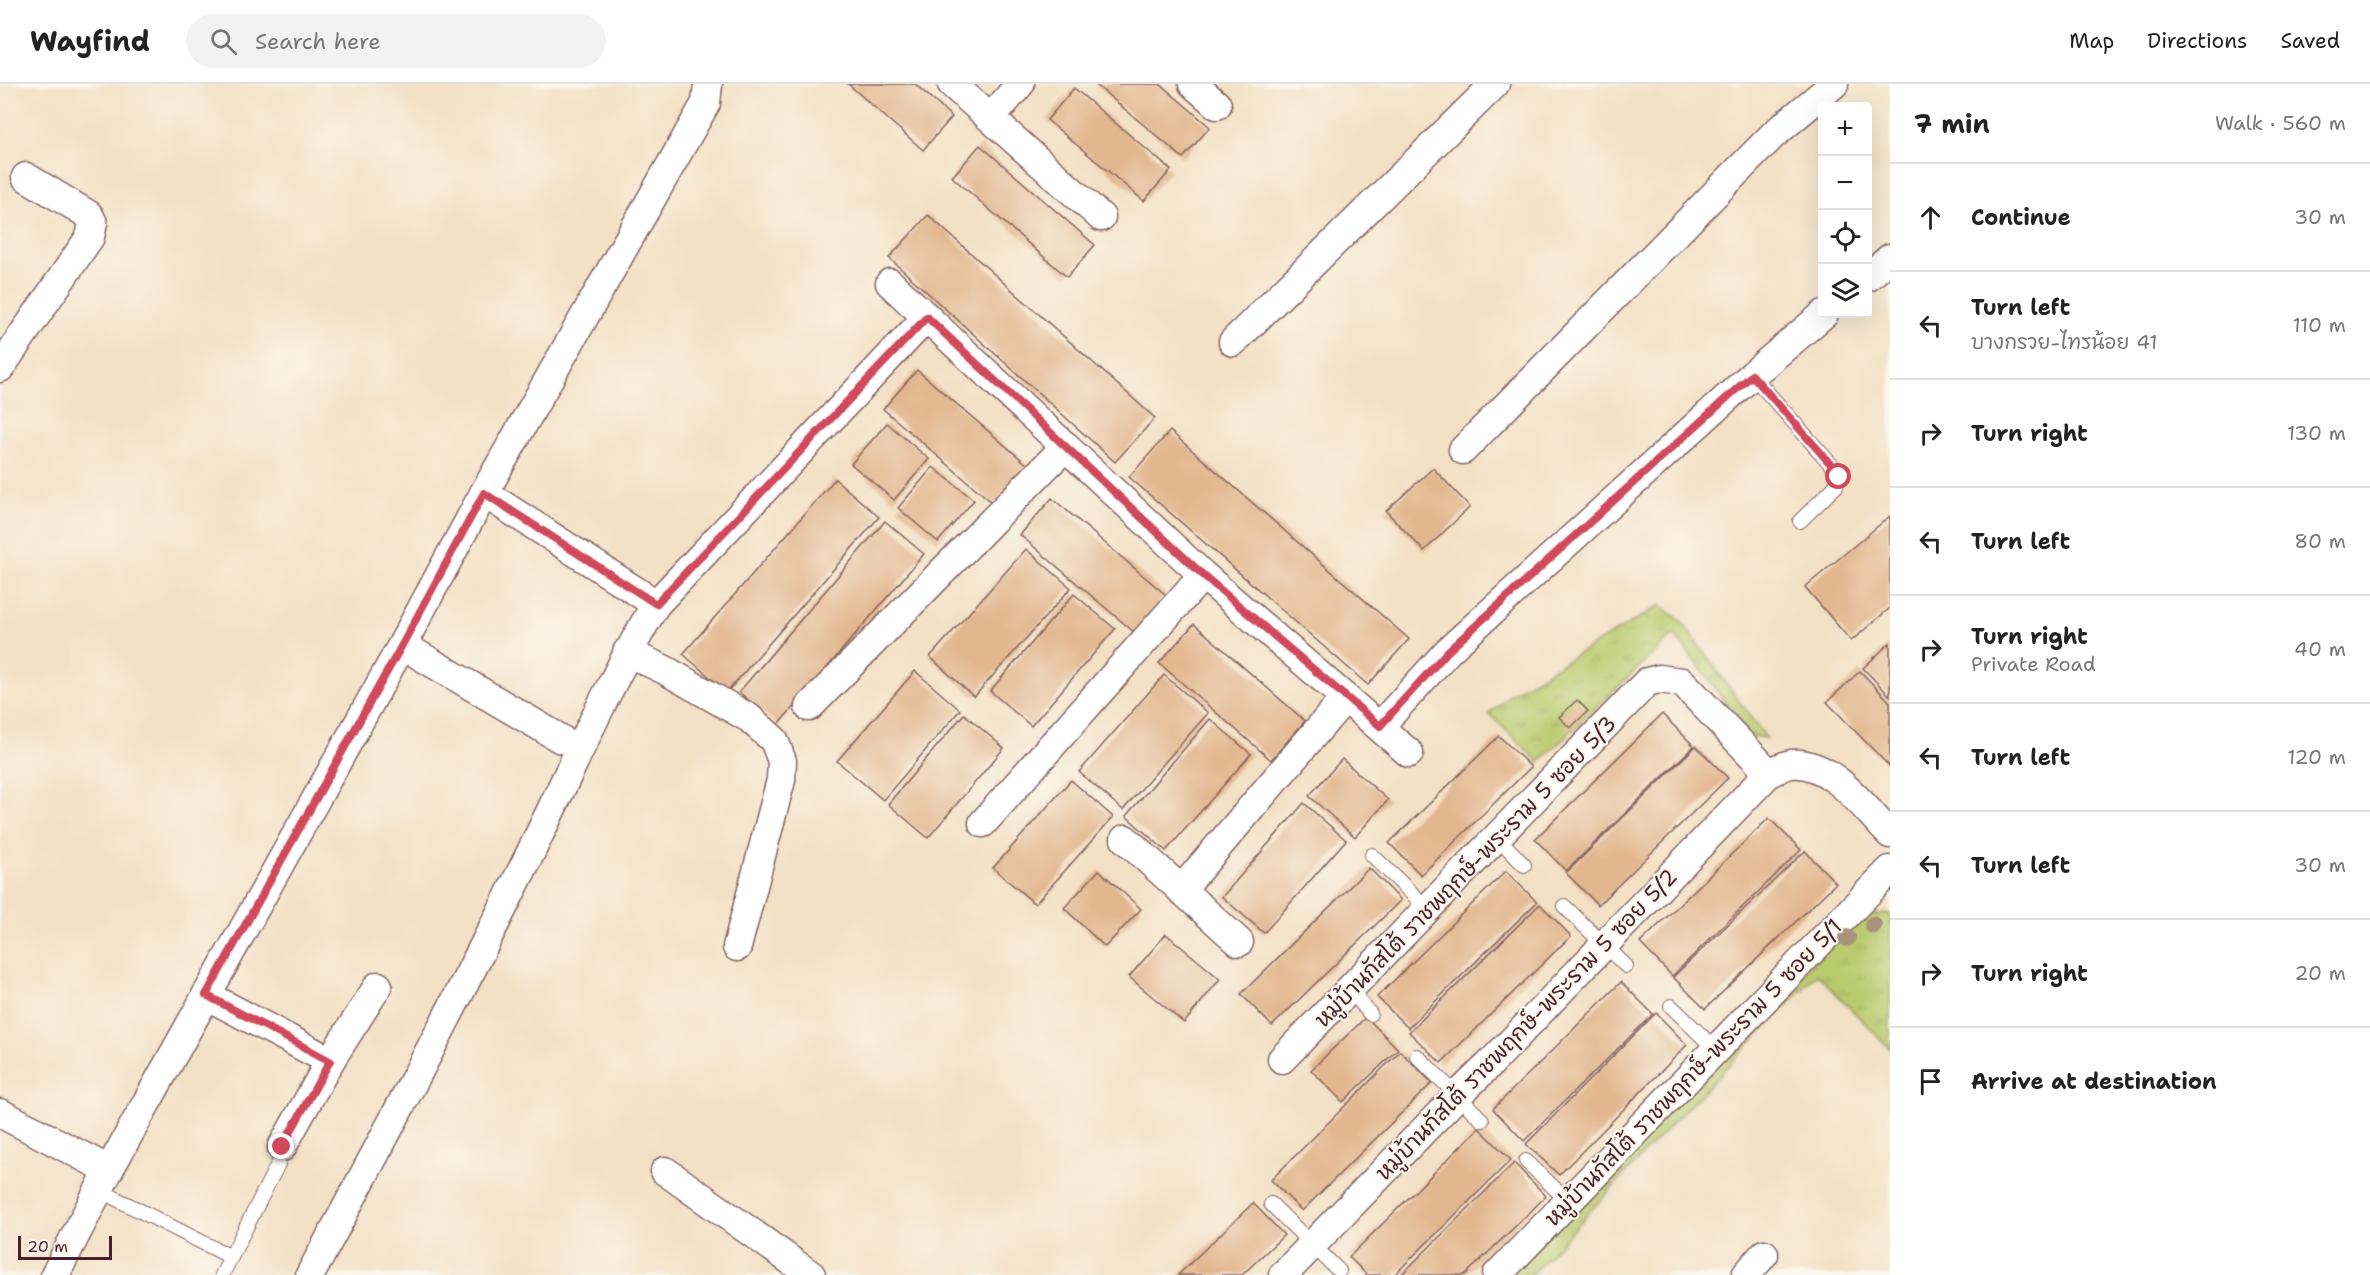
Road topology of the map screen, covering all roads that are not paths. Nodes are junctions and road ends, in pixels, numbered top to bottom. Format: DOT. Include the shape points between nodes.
graph roads {
  1 [pos="708,84"];
  2 [pos="952,84"];
  3 [pos="1020,84"];
  4 [pos="1193,84"];
  5 [pos="1495,84"];
  6 [pos="1834,84"];
  7 [pos="1217,105"];
  8 [pos="991,118"];
  9 [pos="26,177"];
  10 [pos="1101,217"];
  11 [pos="1890,258"];
  12 [pos="1872,274"];
  13 [pos="890,283"];
  14 [pos="927,317"];
  15 [pos="1819,318"];
  16 [pos="1233,342"];
  17 [pos="0,368"];
  18 [pos="1752,375"];
  19 [pos="1066,446"];
  20 [pos="1463,450"];
  21 [pos="484,493"];
  22 [pos="1800,521"];
  23 [pos="1203,575"];
  24 [pos="656,604"];
  25 [pos="402,645"];
  26 [pos="627,652"];
  27 [pos="1345,698"];
  28 [pos="809,707"];
  29 [pos="1380,726"];
  30 [pos="561,739"];
  31 [pos="1409,753"];
  32 [pos="1769,773"];
  33 [pos="983,823"];
  34 [pos="1890,834"];
  35 [pos="1497,837"];
  36 [pos="1125,839"];
  37 [pos="1372,855"];
  38 [pos="1524,865"];
  39 [pos="1890,870"];
  40 [pos="1181,890"];
  41 [pos="1564,906"];
  42 [pos="1428,909"];
  43 [pos="1239,942"];
  44 [pos="1604,945"];
  45 [pos="737,947"];
  46 [pos="1626,966"];
  47 [pos="378,986"];
  48 [pos="1350,989"];
  49 [pos="206,995"];
  50 [pos="1671,1006"];
  51 [pos="1370,1014"];
  52 [pos="1715,1049"];
  53 [pos="1418,1056"];
  54 [pos="1282,1059"];
  55 [pos="330,1061"];
  56 [pos="1458,1095"];
  57 [pos="0,1113"];
  58 [pos="1482,1120"];
  59 [pos="280,1155"];
  60 [pos="1526,1161"];
  61 [pos="665,1171"];
  62 [pos="104,1180"];
  63 [pos="1568,1201"];
  64 [pos="1271,1204"];
  65 [pos="1313,1244"];
  66 [pos="231,1257"];
  67 [pos="1339,1271"];
  68 [pos="55,1275"];
  69 [pos="222,1275"];
  70 [pos="310,1275"];
  71 [pos="811,1275"];
  72 [pos="1283,1275"];
  73 [pos="1497,1275"];
  1 -- 21 [label="street" via="706,103"];
  2 -- 8 [label="street"];
  3 -- 8 [label="street"];
  4 -- 7 [label="street"];
  5 -- 16 [label="street"];
  6 -- 20 [label="street" via="1773,135"];
  8 -- 10 [label="street"];
  9 -- 17 [label="street" via="89,215 93,224 90,237"];
  11 -- 12 [label="street"];
  13 -- 14 [label="street"];
  14 -- 19 [label="street"];
  14 -- 24 [label="street"];
  15 -- 18 [label="street"];
  18 -- 22 [label="lane" via="1839,477 1836,486"];
  18 -- 29 [label="street" via="1448,651"];
  19 -- 23 [label="street"];
  19 -- 28 [label="street"];
  21 -- 24 [label="street"];
  21 -- 25 [label="street"];
  23 -- 27 [label="street"];
  23 -- 33 [label="street"];
  24 -- 26 [label="street"];
  25 -- 30 [label="street"];
  25 -- 49 [label="street"];
  26 -- 45 [label="street" via="748,718 774,740 782,761 781,780"];
  26 -- 70 [label="street" via="525,863"];
  27 -- 29 [label="street"];
  27 -- 40 [label="street"];
  29 -- 31 [label="street"];
  32 -- 34 [label="street" via="1790,764 1811,765 1831,775"];
  32 -- 35 [label="street, หมู่บ้านกัสโต้ ราชพฤกษ์-พระราม 5 ซอย 5/3" via="1682,682 1659,679 1647,682"];
  32 -- 44 [label="street, หมู่บ้านกัสโต้ ราชพฤกษ์-พระราม 5 ซอย 5/2"];
  35 -- 38 [label="lane"];
  35 -- 42 [label="street, หมู่บ้านกัสโต้ ราชพฤกษ์-พระราม 5 ซอย 5/3"];
  36 -- 40 [label="street"];
  37 -- 42 [label="lane"];
  39 -- 52 [label="street, หมู่บ้านกัสโต้ ราชพฤกษ์-พระราม 5 ซอย 5/1"];
  40 -- 43 [label="street"];
  41 -- 44 [label="lane"];
  42 -- 48 [label="street, หมู่บ้านกัสโต้ ราชพฤกษ์-พระราม 5 ซอย 5/3"];
  44 -- 46 [label="lane"];
  44 -- 56 [label="street, หมู่บ้านกัสโต้ ราชพฤกษ์-พระราม 5 ซอย 5/2"];
  47 -- 55 [label="street"];
  48 -- 51 [label="lane"];
  48 -- 54 [label="street, หมู่บ้านกัสโต้ ราชพฤกษ์-พระราม 5 ซอย 5/3"];
  49 -- 55 [label="street"];
  49 -- 62 [label="street"];
  50 -- 52 [label="lane"];
  52 -- 63 [label="street, หมู่บ้านกัสโต้ ราชพฤกษ์-พระราม 5 ซอย 5/1"];
  53 -- 56 [label="lane"];
  55 -- 59 [label="street"];
  56 -- 58 [label="lane"];
  56 -- 65 [label="street, หมู่บ้านกัสโต้ ราชพฤกษ์-พระราม 5 ซอย 5/2"];
  57 -- 62 [label="street"];
  59 -- 66 [label="lane"];
  60 -- 63 [label="lane"];
  61 -- 71 [label="street"];
  62 -- 66 [label="lane"];
  62 -- 68 [label="street"];
  63 -- 73 [label="street, หมู่บ้านกัสโต้ ราชพฤกษ์-พระราม 5 ซอย 5/1"];
  64 -- 65 [label="lane"];
  65 -- 67 [label="lane"];
  65 -- 72 [label="street, หมู่บ้านกัสโต้ ราชพฤกษ์-พระราม 5 ซอย 5/2"];
  66 -- 69 [label="lane"];
}
